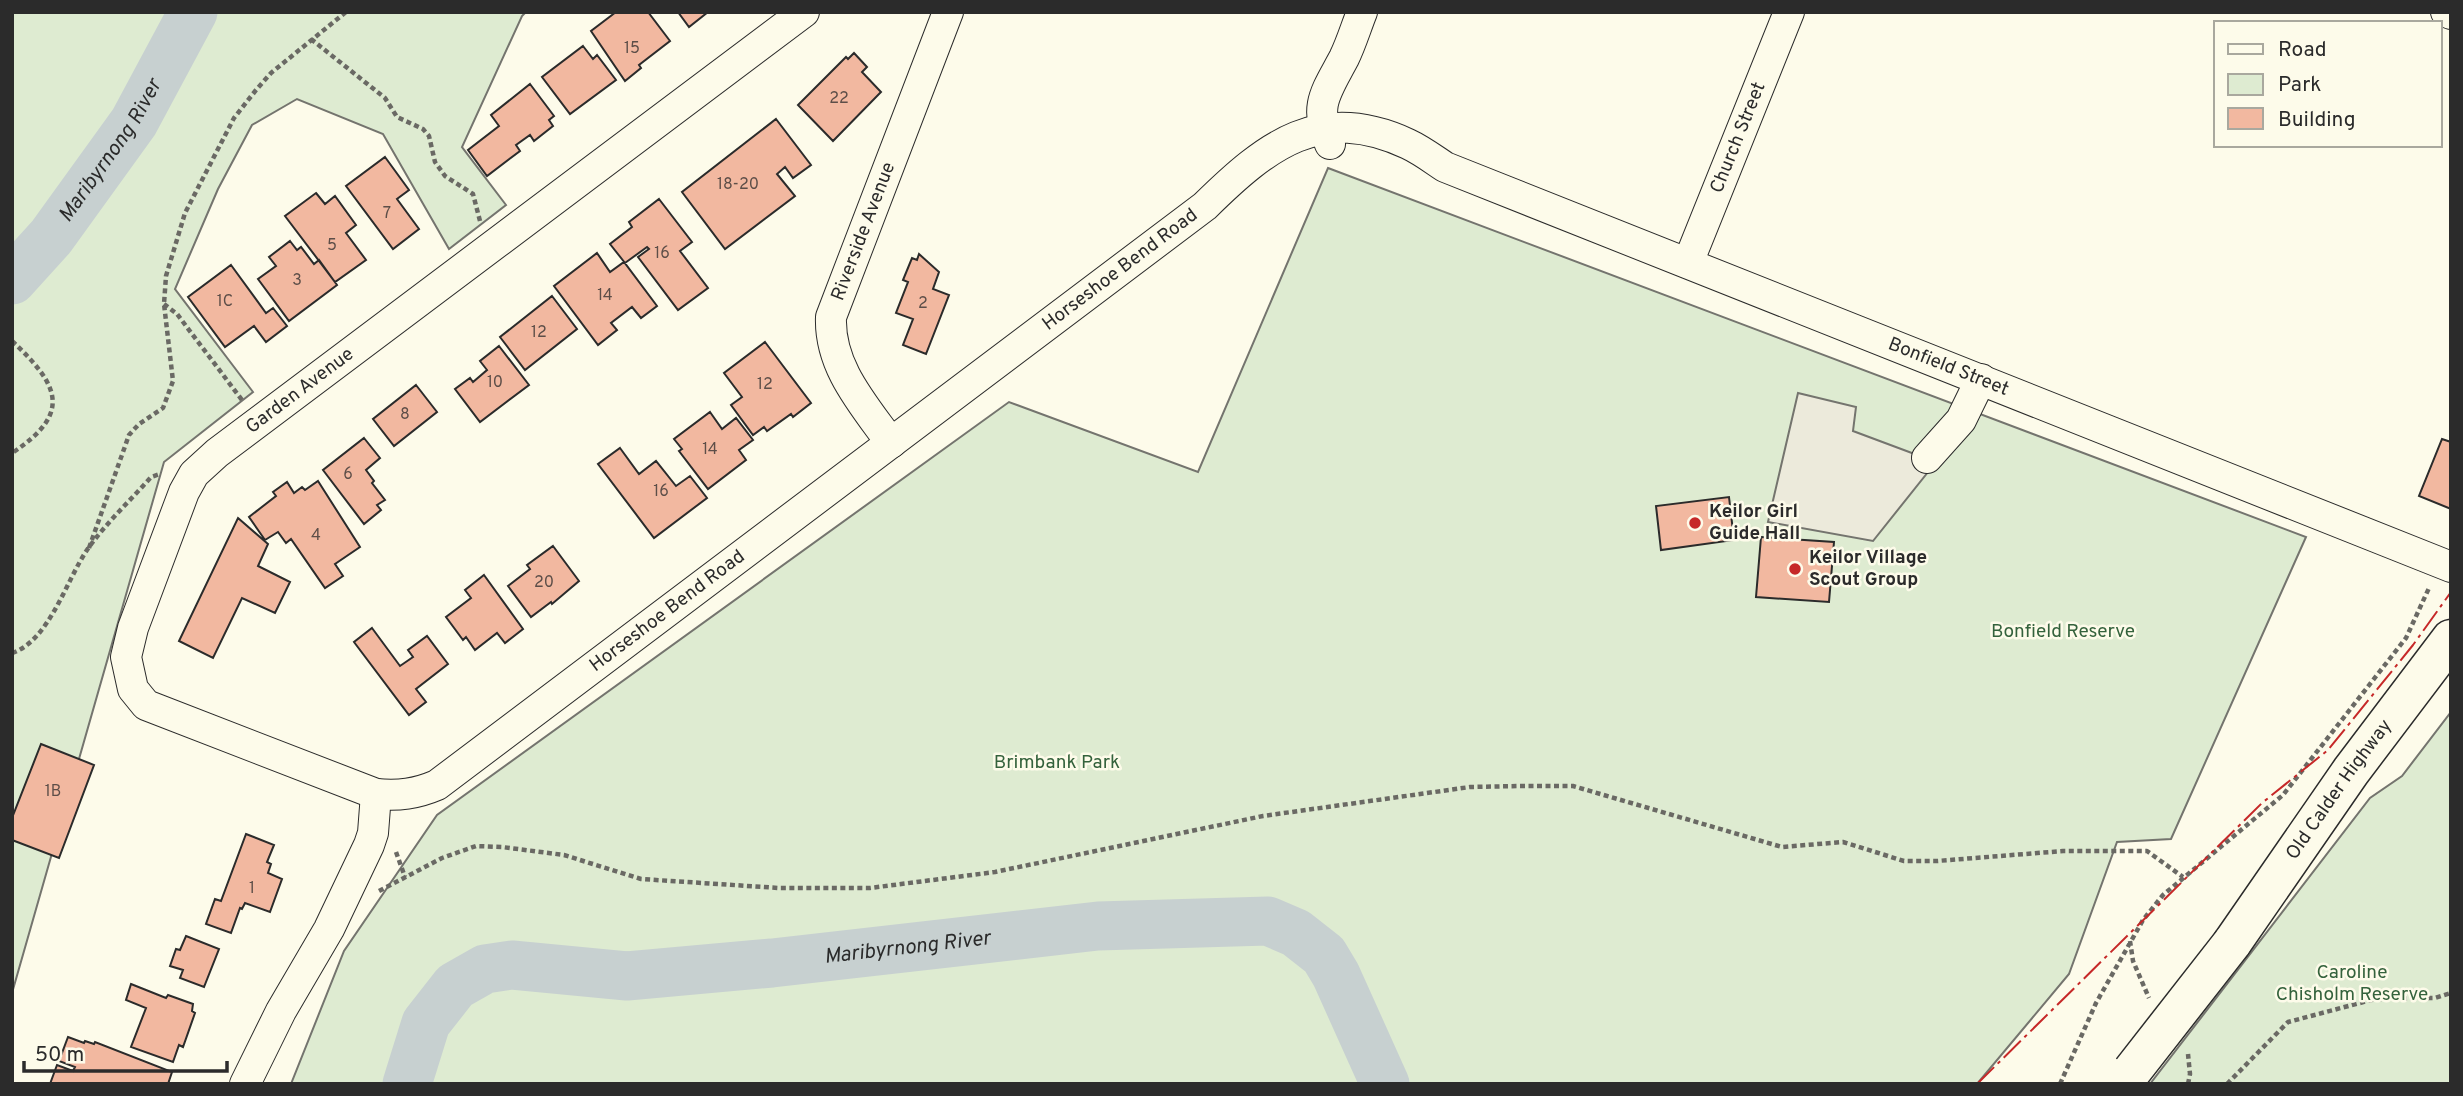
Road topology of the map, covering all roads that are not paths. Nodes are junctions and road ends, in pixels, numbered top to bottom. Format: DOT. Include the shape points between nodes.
graph roads {
  1 [pos="804,12"];
  2 [pos="948,12"];
  3 [pos="1362,12"];
  4 [pos="1789,12"];
  5 [pos="1331,133"];
  6 [pos="1688,263"];
  7 [pos="1981,379"];
  8 [pos="891,443"];
  9 [pos="1927,458"];
  10 [pos="2446,565"];
  11 [pos="2451,639"];
  12 [pos="2451,682"];
  13 [pos="376,794"];
  14 [pos="2232,943"];
  15 [pos="2127,1077"];
  16 [pos="245,1084"];
  1 -- 13 [label="street, Garden Avenue" via="217,453 194,474 184,492 132,628 126,657 132,689 146,705"];
  2 -- 8 [label="street, Riverside Avenue" via="831,317 839,365"];
  3 -- 5 [label="street" via="1345,56"];
  4 -- 6 [label="street, Church Street"];
  5 -- 6 [label="street, Bonfield Street" via="1352,144 1445,167"];
  5 -- 8 [label="street, Horseshoe Bend Road" via="1276,147"];
  6 -- 7 [label="street, Bonfield Street"];
  7 -- 9 [label="street" via="1961,420"];
  7 -- 10 [label="street, Bonfield Street"];
  8 -- 13 [label="street, Horseshoe Bend Road" via="447,779 418,793"];
  11 -- 14 [label="main road, Old Calder Highway" via="2351,771"];
  12 -- 14 [label="main road, Old Calder Highway"];
  13 -- 16 [label="street" via="369,845"];
  14 -- 15 [label="main road, Old Calder Highway, bridge"];
}
